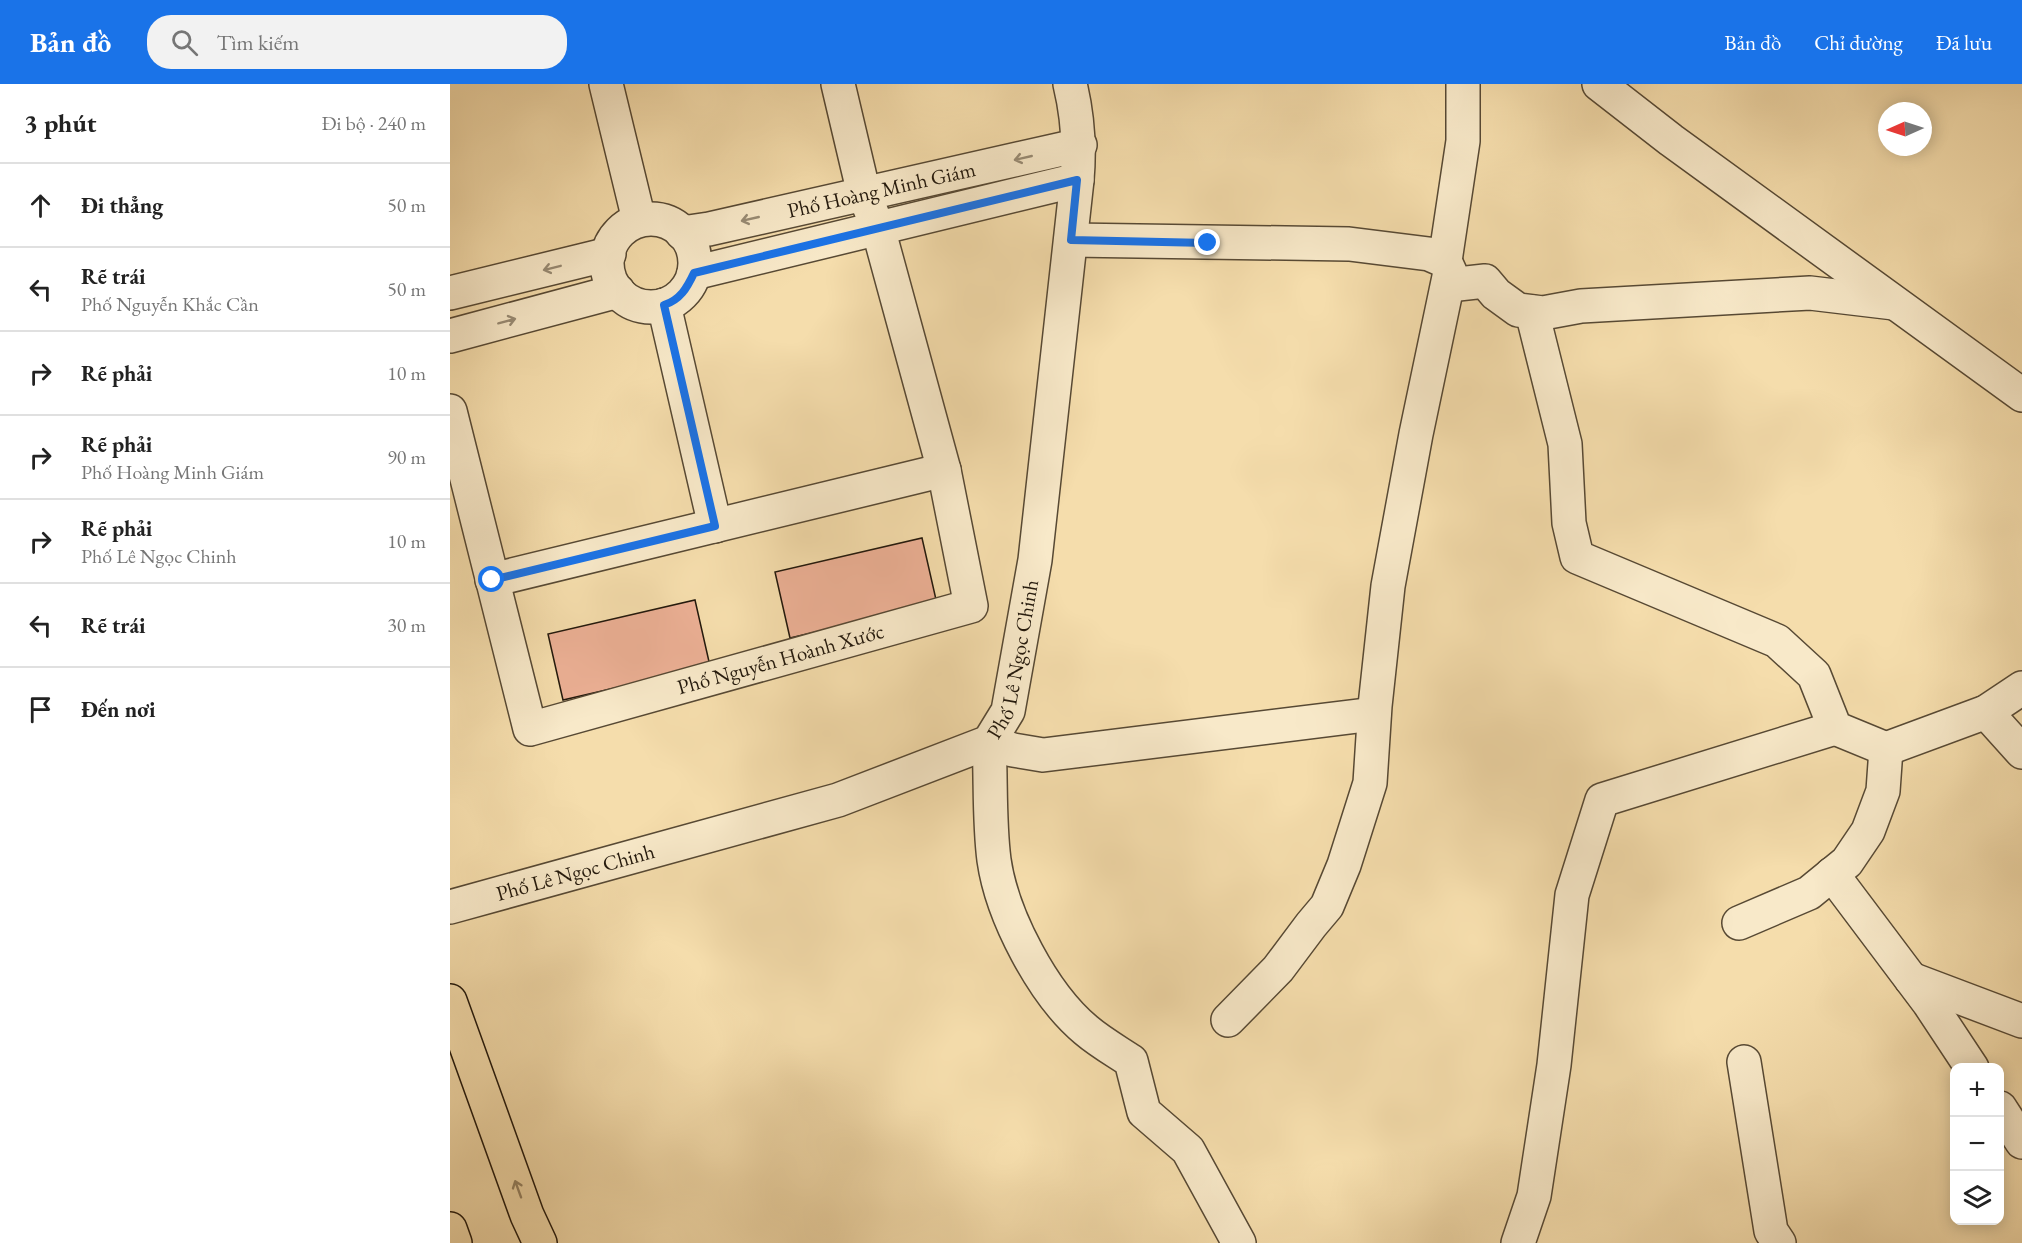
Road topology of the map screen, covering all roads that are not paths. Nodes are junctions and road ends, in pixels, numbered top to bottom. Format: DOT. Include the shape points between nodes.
graph roads {
  1 [pos="606,84"];
  2 [pos="838,84"];
  3 [pos="1070,84"];
  4 [pos="1463,84"];
  5 [pos="1618,90"];
  6 [pos="1080,145"];
  7 [pos="1077,180"];
  8 [pos="864,194"];
  9 [pos="639,220"];
  10 [pos="878,228"];
  11 [pos="682,233"];
  12 [pos="1071,240"];
  13 [pos="609,254"];
  14 [pos="694,273"];
  15 [pos="1447,273"];
  16 [pos="618,291"];
  17 [pos="450,293"];
  18 [pos="1896,303"];
  19 [pos="664,305"];
  20 [pos="1532,312"];
  21 [pos="450,336"];
  22 [pos="2022,395"];
  23 [pos="450,411"];
  24 [pos="944,470"];
  25 [pos="715,526"];
  26 [pos="492,580"];
  27 [pos="2022,688"];
  28 [pos="1986,712"];
  29 [pos="1374,714"];
  30 [pos="1835,728"];
  31 [pos="989,742"];
  32 [pos="1886,749"];
  33 [pos="2022,752"];
  34 [pos="1832,874"];
  35 [pos="450,907"];
  36 [pos="1739,923"];
  37 [pos="1911,979"];
  38 [pos="450,1001"];
  39 [pos="1228,1020"];
  40 [pos="2022,1021"];
  41 [pos="1744,1062"];
  42 [pos="1969,1063"];
  43 [pos="2004,1114"];
  44 [pos="2022,1142"];
  45 [pos="450,1229"];
  46 [pos="456,1243"];
  47 [pos="540,1243"];
  48 [pos="1239,1243"];
  49 [pos="1518,1243"];
  50 [pos="1779,1243"];
  1 -- 9 [label="street"];
  2 -- 8 [label="street, Phố Nguyễn Hoành Xước"];
  3 -- 6 [label="street, Phố Lê Ngọc Chinh"];
  4 -- 15 [label="street" via="1463,141"];
  5 -- 18 [label="street"];
  6 -- 7 [label="street, Phố Lê Ngọc Chinh"];
  6 -- 8 [label="street, Phố Hoàng Minh Giám, one-way"];
  7 -- 10 [label="street, Phố Hoàng Minh Giám"];
  7 -- 12 [label="street, Phố Lê Ngọc Chinh"];
  8 -- 10 [label="street, Phố Nguyễn Hoành Xước"];
  8 -- 11 [label="street, Phố Hoàng Minh Giám, one-way"];
  9 -- 11 [label="street" via="657,219"];
  9 -- 13 [label="street" via="623,229"];
  10 -- 14 [label="street, Phố Hoàng Minh Giám"];
  10 -- 24 [label="street, Phố Nguyễn Hoành Xước"];
  11 -- 14 [label="street" via="695,255"];
  12 -- 15 [label="street" via="1349,244 1429,254"];
  12 -- 31 [label="street, Phố Lê Ngọc Chinh" via="1035,560 1008,711"];
  13 -- 16 [label="street" via="610,280"];
  13 -- 17 [label="street, one-way"];
  14 -- 19 [label="street" via="686,290"];
  15 -- 20 [label="street" via="1485,281 1518,310"];
  15 -- 29 [label="street" via="1388,585"];
  16 -- 19 [label="street" via="636,305"];
  21 -- 16 [label="street, one-way"];
  18 -- 20 [label="street" via="1809,293"];
  18 -- 22 [label="street"];
  19 -- 25 [label="street"];
  20 -- 30 [label="street" via="1565,444 1569,523 1577,557 1777,641 1814,675"];
  23 -- 26 [label="street, Phố Nguyễn Hoành Xước"];
  24 -- 25 [label="street"];
  24 -- 26 [label="street, Phố Nguyễn Hoành Xước" via="971,606 530,729"];
  25 -- 26 [label="street"];
  27 -- 28 [label="street"];
  28 -- 32 [label="street"];
  28 -- 33 [label="street"];
  29 -- 31 [label="street" via="1042,755"];
  29 -- 39 [label="street" via="1370,783 1327,906 1278,969"];
  30 -- 32 [label="street"];
  30 -- 49 [label="street" via="1602,800 1572,895 1554,1065 1534,1196"];
  31 -- 35 [label="street, Phố Lê Ngọc Chinh" via="838,800"];
  31 -- 48 [label="street" via="994,860 1018,938 1059,1003 1086,1030 1131,1061 1144,1113 1188,1150"];
  32 -- 34 [label="street" via="1883,790 1868,831 1847,862"];
  34 -- 36 [label="street" via="1809,893"];
  34 -- 37 [label="street"];
  37 -- 40 [label="street"];
  37 -- 42 [label="street"];
  47 -- 38 [label="main road, one-way"];
  41 -- 50 [label="street" via="1771,1231"];
  43 -- 44 [label="street"];
  45 -- 46 [label="main road"];
}
